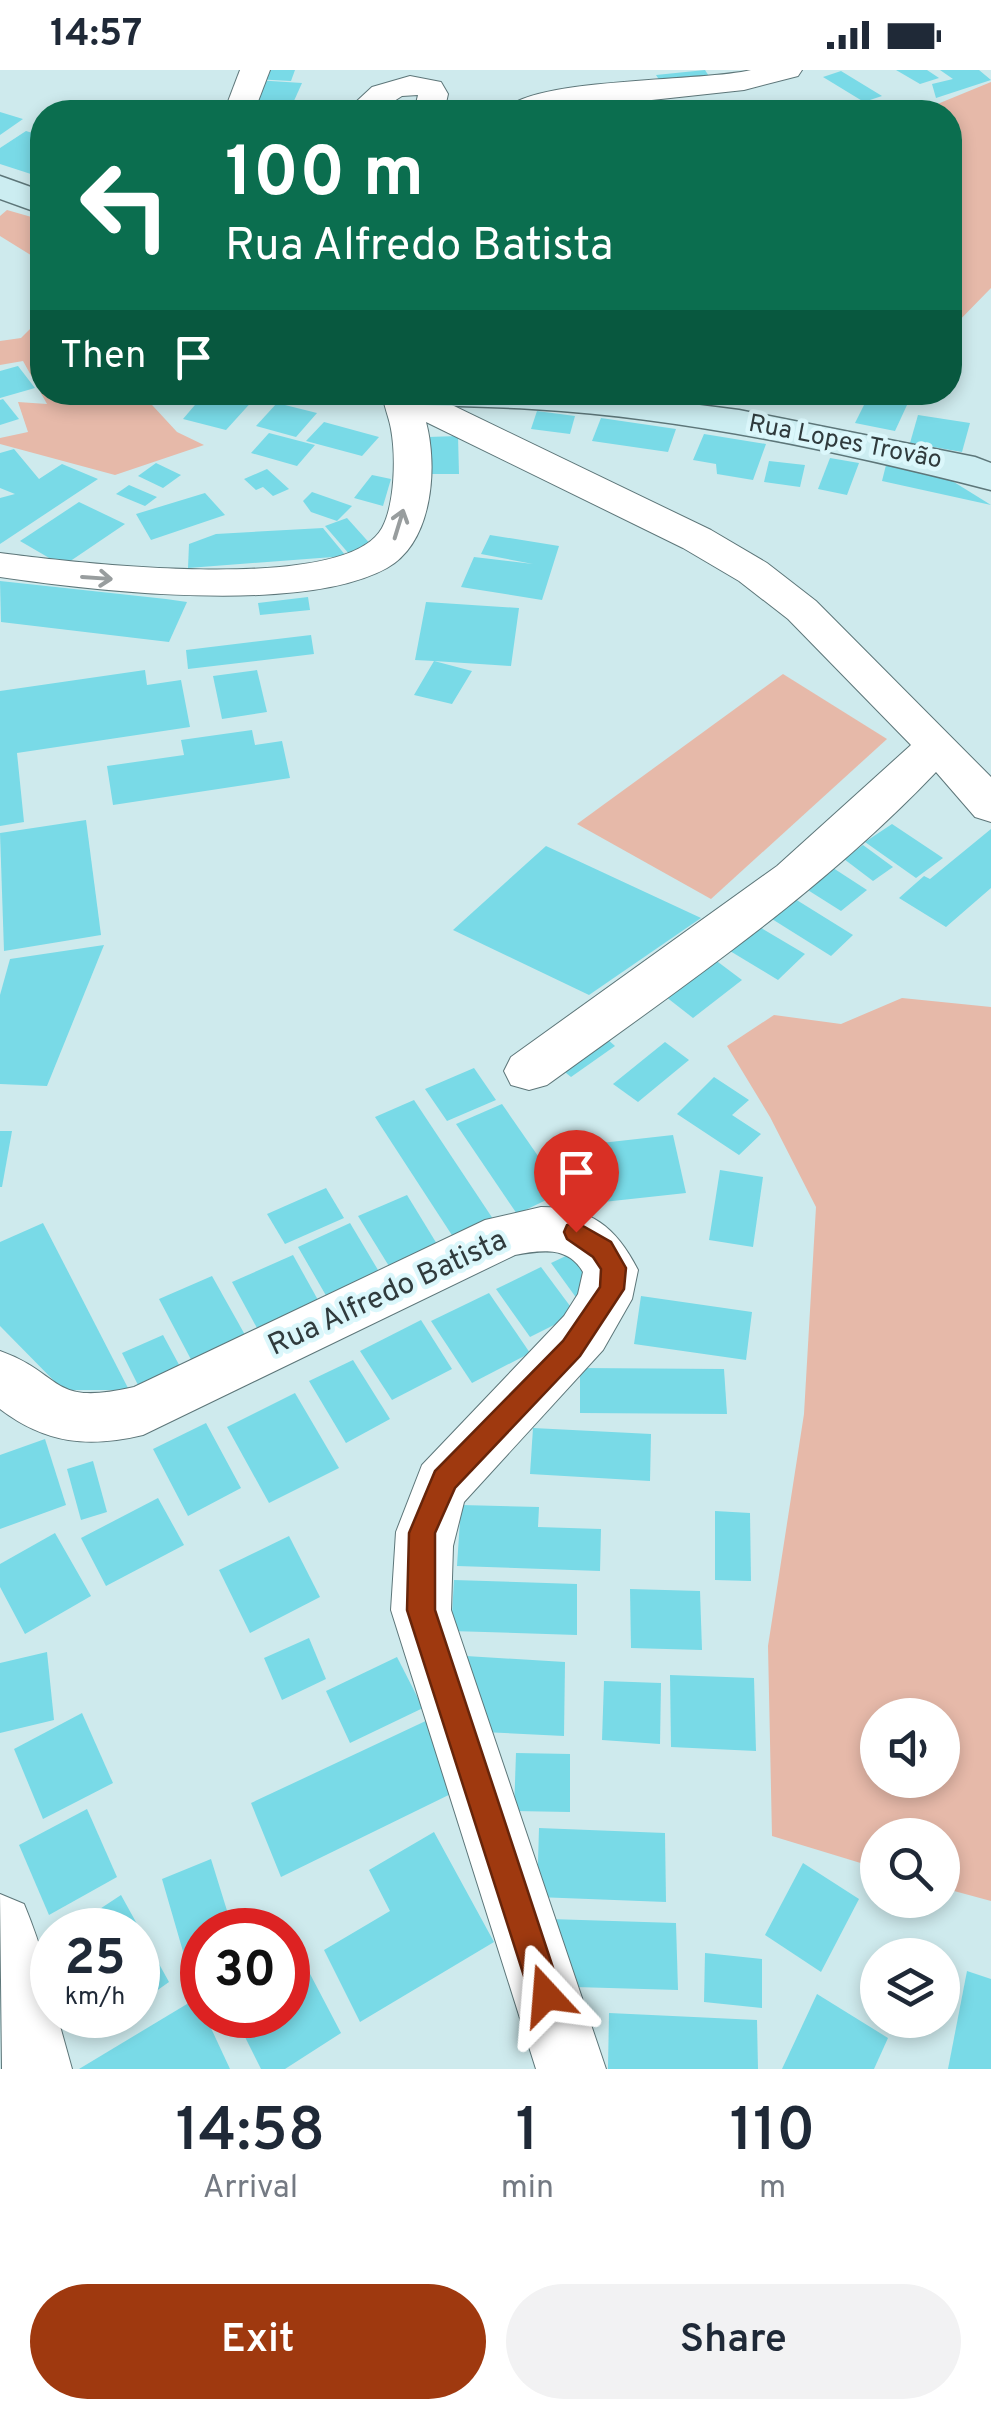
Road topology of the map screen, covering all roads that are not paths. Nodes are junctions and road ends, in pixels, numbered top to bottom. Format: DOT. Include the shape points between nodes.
graph roads {
  1 [pos="255,70"];
  2 [pos="787,70"];
  3 [pos="447,74"];
  4 [pos="412,84"];
  5 [pos="244,100"];
  6 [pos="375,100"];
  7 [pos="432,100"];
  8 [pos="550,100"];
  9 [pos="0,187"];
  10 [pos="30,199"];
  11 [pos="401,405"];
  12 [pos="422,405"];
  13 [pos="600,405"];
  14 [pos="991,477"];
  15 [pos="0,565"];
  16 [pos="937,745"];
  17 [pos="991,806"];
  18 [pos="529,1071"];
  19 [pos="0,1375"];
  20 [pos="0,1928"];
  21 [pos="37,2069"];
  22 [pos="571,2069"];
  1 -- 5 [label="street"];
  2 -- 8 [label="street" via="744,81"];
  3 -- 4 [label="street"];
  4 -- 6 [label="street"];
  4 -- 7 [label="street" via="430,88"];
  9 -- 10 [label="main road"];
  15 -- 11 [label="street, one-way" via="187,584 314,576 376,558 398,537 409,484 411,436"];
  12 -- 16 [label="street" via="753,572 802,610"];
  13 -- 14 [label="main road, Rua Lopes Trovão" via="739,422"];
  16 -- 17 [label="street"];
  16 -- 18 [label="street" via="884,803"];
  19 -- 22 [label="street, Rua Alfredo Batista" via="29,1402 66,1419 99,1422 142,1410 504,1236 542,1226 576,1232 602,1250 613,1268 612,1289 572,1349 445,1480 422,1533 421,1610"];
  20 -- 21 [label="street"];
}
